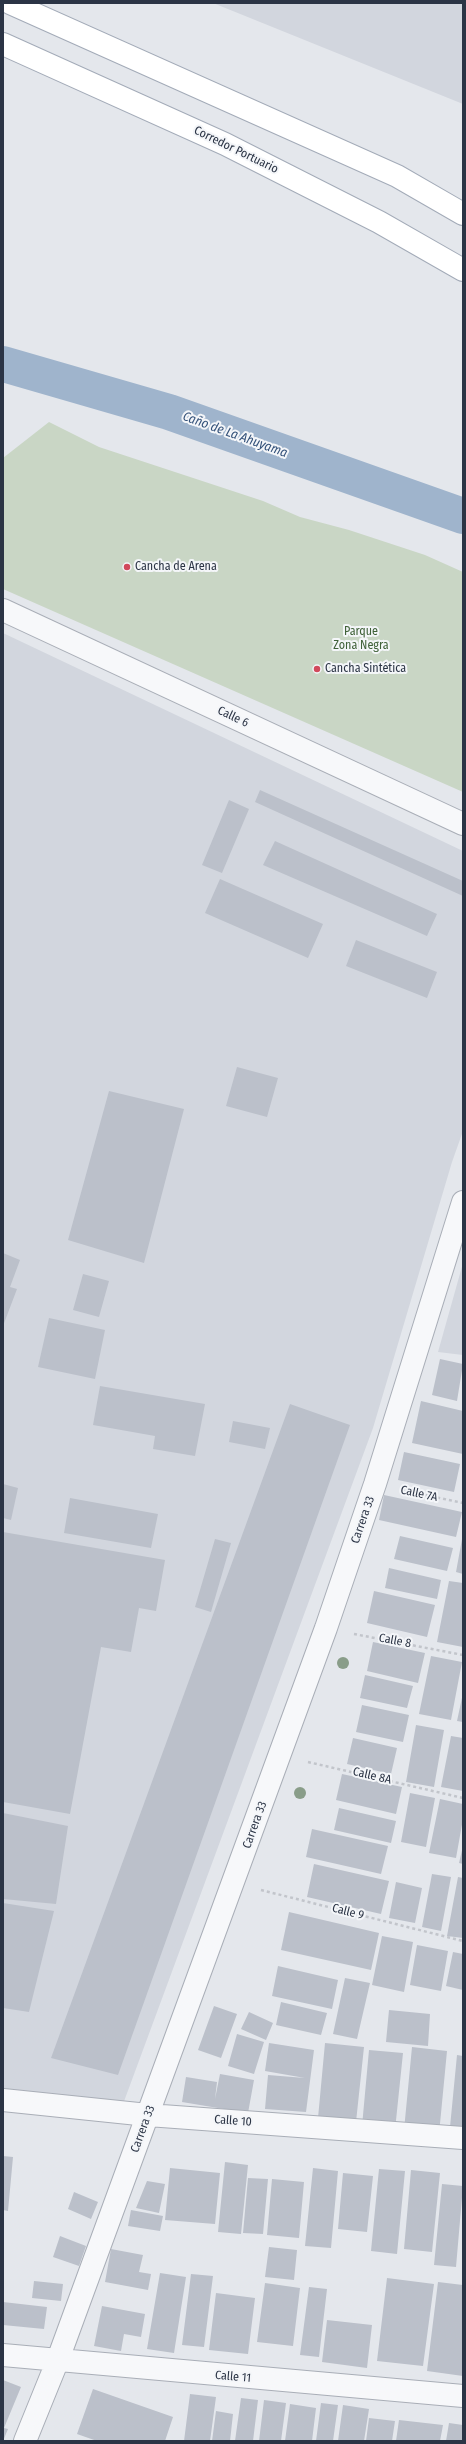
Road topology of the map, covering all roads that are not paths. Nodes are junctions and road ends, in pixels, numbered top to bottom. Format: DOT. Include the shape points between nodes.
graph roads {
  1 [pos="10,3"];
  2 [pos="3,44"];
  3 [pos="463,214"];
  4 [pos="463,270"];
  5 [pos="3,610"];
  6 [pos="463,824"];
  7 [pos="463,1202"];
  8 [pos="457,1236"];
  9 [pos="3,2100"];
  10 [pos="148,2115"];
  11 [pos="463,2138"];
  12 [pos="3,2355"];
  13 [pos="57,2362"];
  14 [pos="463,2396"];
  15 [pos="25,2441"];
  1 -- 3 [label="main road" via="397,176"];
  2 -- 4 [label="main road, Corredor Portuario" via="225,144 379,222"];
  5 -- 6 [label="street, Calle 6"];
  7 -- 8 [label="street, Carrera 33"];
  8 -- 10 [label="street, Carrera 33" via="326,1628"];
  9 -- 10 [label="street, Calle 10"];
  10 -- 11 [label="street, Calle 10"];
  10 -- 13 [label="street, Carrera 33"];
  12 -- 13 [label="street, Calle 11"];
  13 -- 14 [label="street, Calle 11"];
  13 -- 15 [label="street, Carrera 33"];
}
